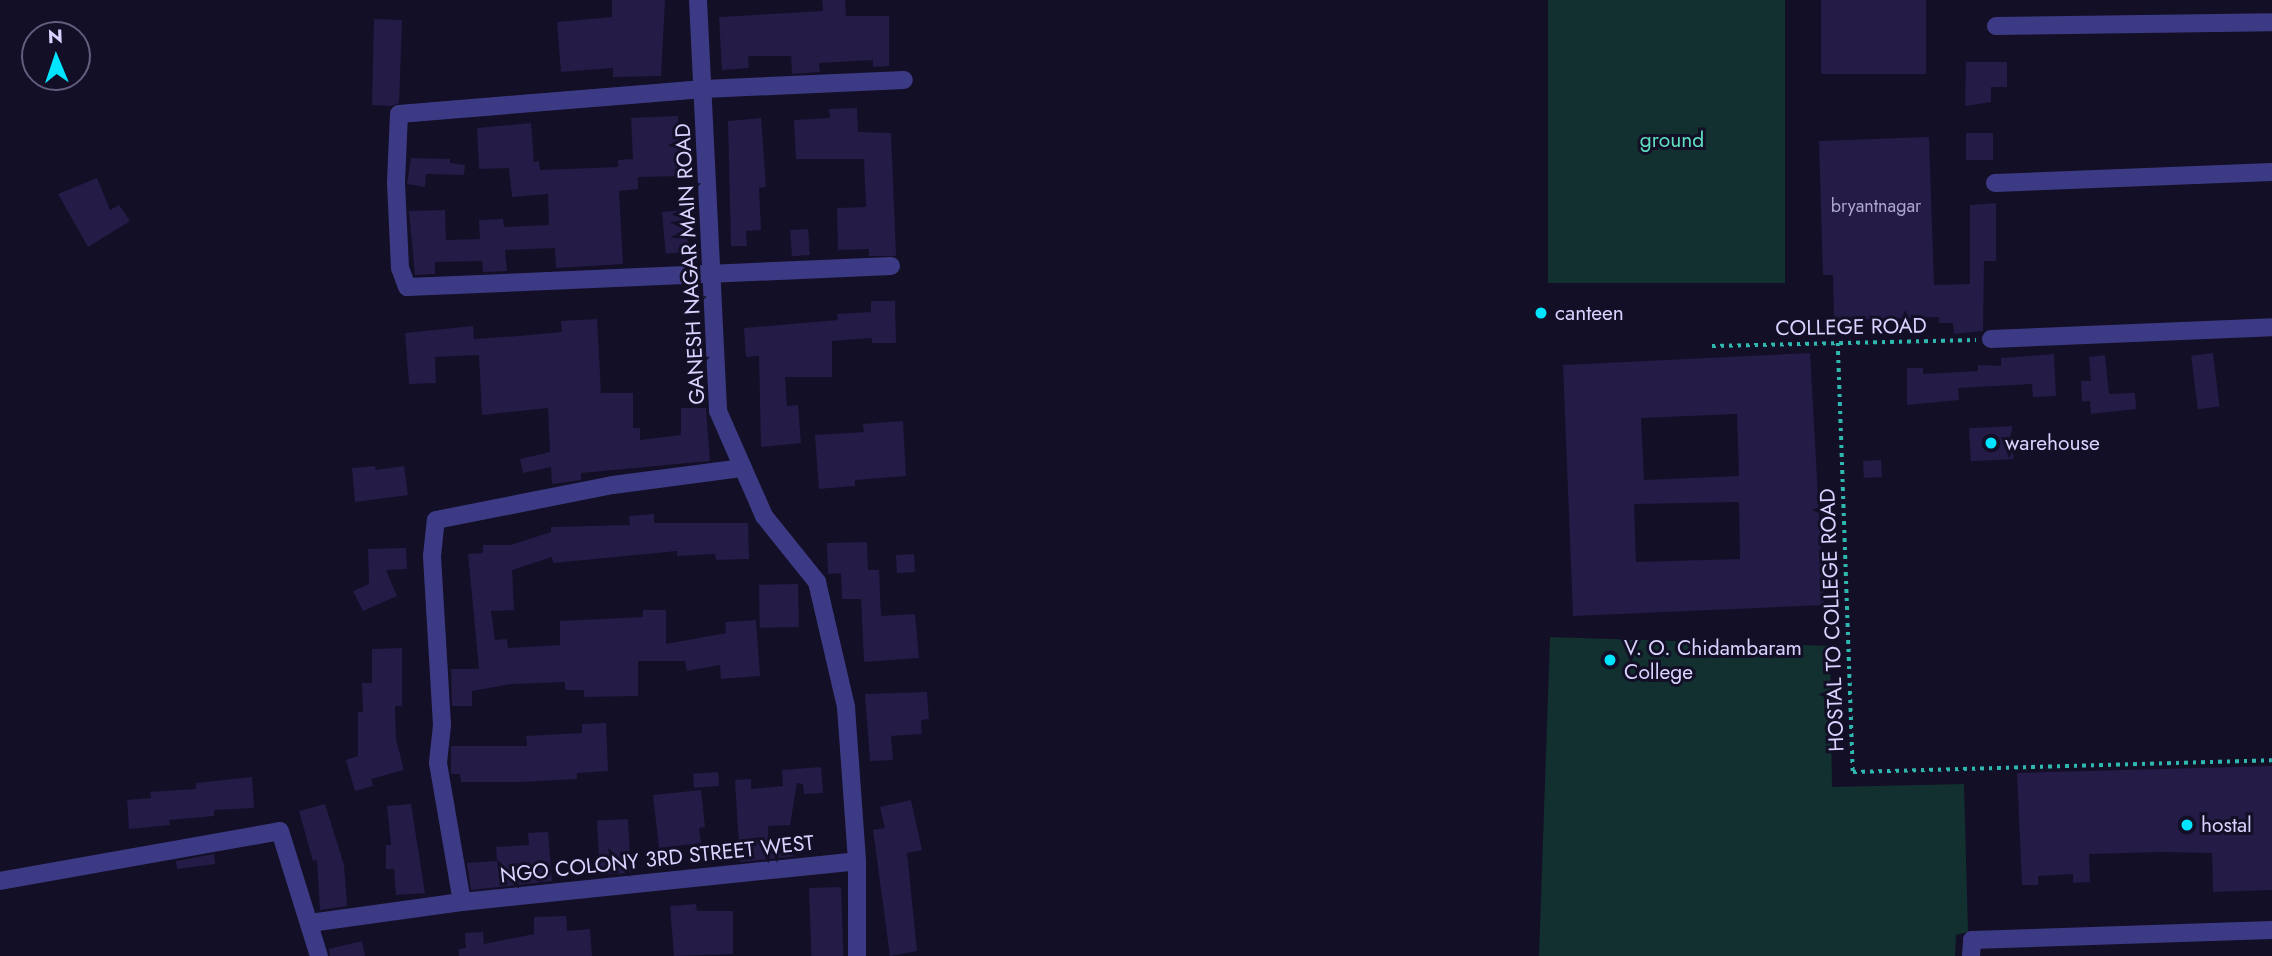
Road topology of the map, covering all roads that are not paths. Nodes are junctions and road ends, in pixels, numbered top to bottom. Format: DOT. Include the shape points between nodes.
graph roads {
  1 [pos="698,0"];
  2 [pos="2272,22"];
  3 [pos="1996,26"];
  4 [pos="904,80"];
  5 [pos="704,89"];
  6 [pos="2272,172"];
  7 [pos="1995,183"];
  8 [pos="891,265"];
  9 [pos="714,275"];
  10 [pos="2272,327"];
  11 [pos="1990,339"];
  12 [pos="743,468"];
  13 [pos="857,861"];
  14 [pos="0,881"];
  15 [pos="462,902"];
  16 [pos="310,923"];
  17 [pos="2272,930"];
  18 [pos="318,956"];
  19 [pos="857,956"];
  20 [pos="1971,956"];
  1 -- 5 [label="street, GANESH NAGAR MAIN ROAD"];
  2 -- 3 [label="street"];
  4 -- 5 [label="street"];
  5 -- 9 [label="street, GANESH NAGAR MAIN ROAD"];
  5 -- 9 [label="street" via="400,114 396,194 400,268 407,287"];
  6 -- 7 [label="street"];
  8 -- 9 [label="street"];
  9 -- 12 [label="street, GANESH NAGAR MAIN ROAD" via="718,411"];
  10 -- 11 [label="street"];
  12 -- 13 [label="street, GANESH NAGAR MAIN ROAD" via="764,516 817,582 846,707"];
  12 -- 15 [label="street" via="613,485 436,520 432,556 442,725 438,763"];
  13 -- 15 [label="street, NGO COLONY 3RD STREET WEST"];
  13 -- 19 [label="street, GANESH NAGAR MAIN ROAD"];
  14 -- 16 [label="street" via="280,831"];
  15 -- 16 [label="street, NGO COLONY 3RD STREET WEST"];
  16 -- 18 [label="street"];
  17 -- 20 [label="street" via="1972,940"];
}
